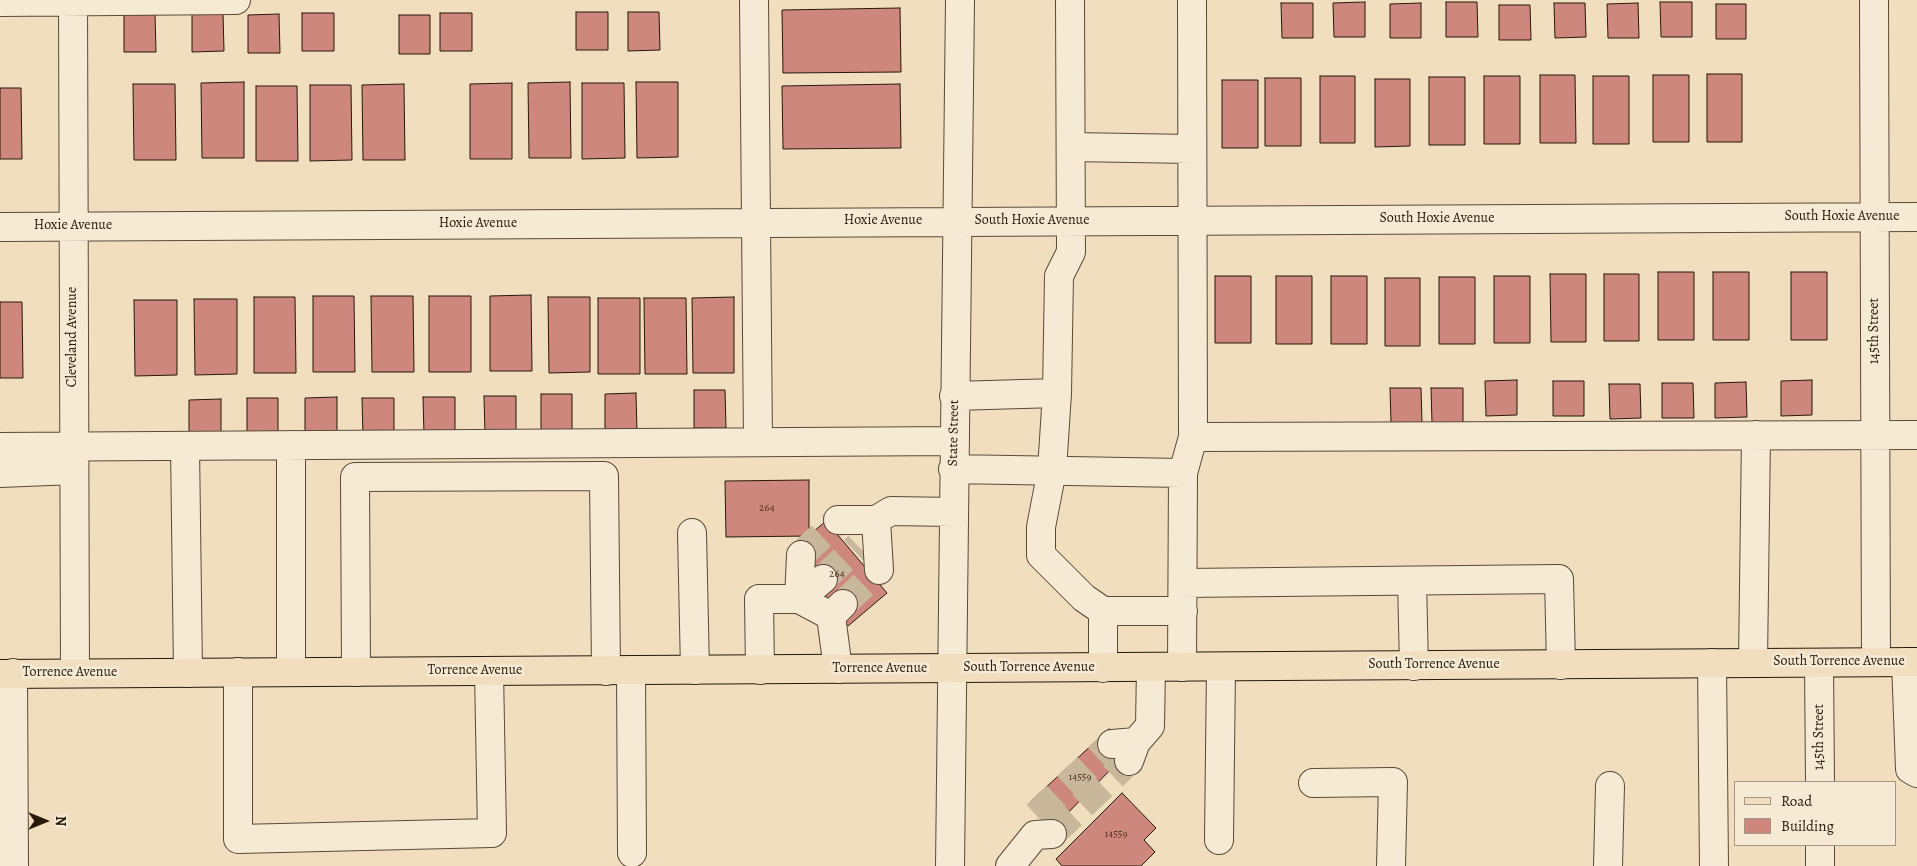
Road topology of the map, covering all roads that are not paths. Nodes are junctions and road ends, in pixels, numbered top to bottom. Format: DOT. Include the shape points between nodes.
graph roads {
  1 [pos="236,0"];
  2 [pos="754,0"];
  3 [pos="960,0"];
  4 [pos="1070,0"];
  5 [pos="1192,0"];
  6 [pos="1874,0"];
  7 [pos="73,1"];
  8 [pos="0,2"];
  9 [pos="1071,147"];
  10 [pos="1192,149"];
  11 [pos="1874,217"];
  12 [pos="1917,217"];
  13 [pos="1071,220"];
  14 [pos="1193,220"];
  15 [pos="956,221"];
  16 [pos="756,222"];
  17 [pos="73,226"];
  18 [pos="0,227"];
  19 [pos="1057,393"];
  20 [pos="954,396"];
  21 [pos="1756,435"];
  22 [pos="1875,435"];
  23 [pos="1917,435"];
  24 [pos="1193,437"];
  25 [pos="954,441"];
  26 [pos="758,442"];
  27 [pos="291,445"];
  28 [pos="186,446"];
  29 [pos="0,447"];
  30 [pos="74,458"];
  31 [pos="954,468"];
  32 [pos="1052,470"];
  33 [pos="0,473"];
  34 [pos="1184,473"];
  35 [pos="953,512"];
  36 [pos="838,520"];
  37 [pos="876,520"];
  38 [pos="692,533"];
  39 [pos="858,546"];
  40 [pos="801,555"];
  41 [pos="880,570"];
  42 [pos="823,579"];
  43 [pos="1412,581"];
  44 [pos="1184,582"];
  45 [pos="800,599"];
  46 [pos="1103,611"];
  47 [pos="1183,611"];
  48 [pos="1876,662"];
  49 [pos="1911,662"];
  50 [pos="1712,663"];
  51 [pos="1753,663"];
  52 [pos="1819,663"];
  53 [pos="1562,664"];
  54 [pos="1414,666"];
  55 [pos="1151,667"];
  56 [pos="1182,667"];
  57 [pos="1221,667"];
  58 [pos="1103,668"];
  59 [pos="838,669"];
  60 [pos="951,669"];
  61 [pos="618,670"];
  62 [pos="695,670"];
  63 [pos="760,670"];
  64 [pos="489,671"];
  65 [pos="238,672"];
  66 [pos="291,672"];
  67 [pos="356,672"];
  68 [pos="75,673"];
  69 [pos="188,673"];
  70 [pos="6,674"];
  71 [pos="1126,749"];
  72 [pos="1917,773"];
  73 [pos="1820,781"];
  74 [pos="1313,783"];
  75 [pos="1610,786"];
  76 [pos="1041,828"];
  77 [pos="1219,840"];
  78 [pos="1820,846"];
  79 [pos="632,854"];
  80 [pos="14,866"];
  81 [pos="950,866"];
  82 [pos="1010,866"];
  83 [pos="1391,866"];
  84 [pos="1608,866"];
  85 [pos="1714,866"];
  86 [pos="1820,866"];
  1 -- 7 [label="street"];
  2 -- 16 [label="street"];
  3 -- 15 [label="street, State Street"];
  4 -- 9 [label="street"];
  5 -- 10 [label="street"];
  6 -- 11 [label="street, 145th Street"];
  7 -- 8 [label="street"];
  7 -- 17 [label="street, Cleveland Avenue"];
  9 -- 10 [label="street"];
  9 -- 13 [label="street"];
  10 -- 14 [label="street"];
  11 -- 12 [label="street, South Hoxie Avenue"];
  11 -- 14 [label="street, South Hoxie Avenue"];
  11 -- 22 [label="street, 145th Street"];
  13 -- 14 [label="street, South Hoxie Avenue"];
  13 -- 15 [label="street, South Hoxie Avenue"];
  13 -- 19 [label="street" via="1071,252 1059,276"];
  14 -- 24 [label="street"];
  15 -- 16 [label="street, Hoxie Avenue"];
  15 -- 20 [label="street, State Street"];
  16 -- 17 [label="street, Hoxie Avenue"];
  16 -- 26 [label="street"];
  17 -- 18 [label="street, Hoxie Avenue"];
  17 -- 30 [label="street, Cleveland Avenue"];
  19 -- 20 [label="street"];
  19 -- 32 [label="street"];
  20 -- 25 [label="street, State Street"];
  21 -- 22 [label="street"];
  21 -- 24 [label="street"];
  21 -- 51 [label="street"];
  22 -- 23 [label="street"];
  22 -- 48 [label="street, 145th Street"];
  24 -- 34 [label="street"];
  25 -- 26 [label="street"];
  25 -- 31 [label="street, State Street"];
  26 -- 27 [label="street"];
  27 -- 28 [label="street"];
  27 -- 66 [label="street"];
  28 -- 30 [label="street"];
  28 -- 69 [label="street"];
  29 -- 30 [label="street"];
  30 -- 33 [label="street"];
  30 -- 68 [label="street, Cleveland Avenue"];
  31 -- 32 [label="street"];
  31 -- 35 [label="street, State Street"];
  32 -- 34 [label="street"];
  32 -- 46 [label="street" via="1041,527 1041,555 1084,598"];
  34 -- 44 [label="street"];
  35 -- 37 [label="street" via="891,511"];
  35 -- 60 [label="street, State Street"];
  36 -- 37 [label="street"];
  37 -- 39 [label="street"];
  37 -- 41 [label="street"];
  38 -- 62 [label="street"];
  40 -- 45 [label="street"];
  42 -- 45 [label="street"];
  43 -- 44 [label="street"];
  43 -- 53 [label="street" via="1560,579"];
  43 -- 54 [label="street"];
  44 -- 47 [label="street"];
  45 -- 59 [label="street" via="837,610"];
  45 -- 63 [label="street" via="759,599"];
  46 -- 47 [label="street"];
  46 -- 58 [label="street"];
  47 -- 56 [label="street"];
  48 -- 49 [label="main road, South Torrence Avenue"];
  48 -- 52 [label="main road, South Torrence Avenue"];
  49 -- 72 [label="street" via="1910,768"];
  50 -- 51 [label="main road, South Torrence Avenue"];
  50 -- 53 [label="main road, South Torrence Avenue"];
  50 -- 85 [label="street"];
  51 -- 52 [label="main road, South Torrence Avenue"];
  52 -- 73 [label="street, 145th Street"];
  53 -- 54 [label="main road, South Torrence Avenue"];
  54 -- 57 [label="main road, South Torrence Avenue"];
  55 -- 56 [label="main road, South Torrence Avenue"];
  55 -- 58 [label="main road, South Torrence Avenue"];
  55 -- 71 [label="street" via="1150,726"];
  56 -- 57 [label="main road, South Torrence Avenue"];
  57 -- 77 [label="street"];
  58 -- 60 [label="main road, South Torrence Avenue"];
  59 -- 60 [label="main road, Torrence Avenue"];
  59 -- 63 [label="main road, Torrence Avenue"];
  60 -- 81 [label="street, State Street"];
  61 -- 62 [label="main road, Torrence Avenue"];
  61 -- 64 [label="main road, Torrence Avenue"];
  61 -- 67 [label="street" via="604,476 594,476 355,478"];
  61 -- 79 [label="street"];
  62 -- 63 [label="main road, Torrence Avenue"];
  64 -- 65 [label="street" via="492,833 238,839"];
  64 -- 67 [label="main road, Torrence Avenue"];
  65 -- 66 [label="main road, Torrence Avenue"];
  65 -- 69 [label="main road, Torrence Avenue"];
  66 -- 67 [label="main road, Torrence Avenue"];
  68 -- 69 [label="main road, Torrence Avenue"];
  68 -- 70 [label="main road, Torrence Avenue"];
  70 -- 80 [label="street"];
  74 -- 83 [label="street" via="1393,782"];
  75 -- 84 [label="street"];
  76 -- 82 [label="street"];
  78 -- 86 [label="street"];
}
